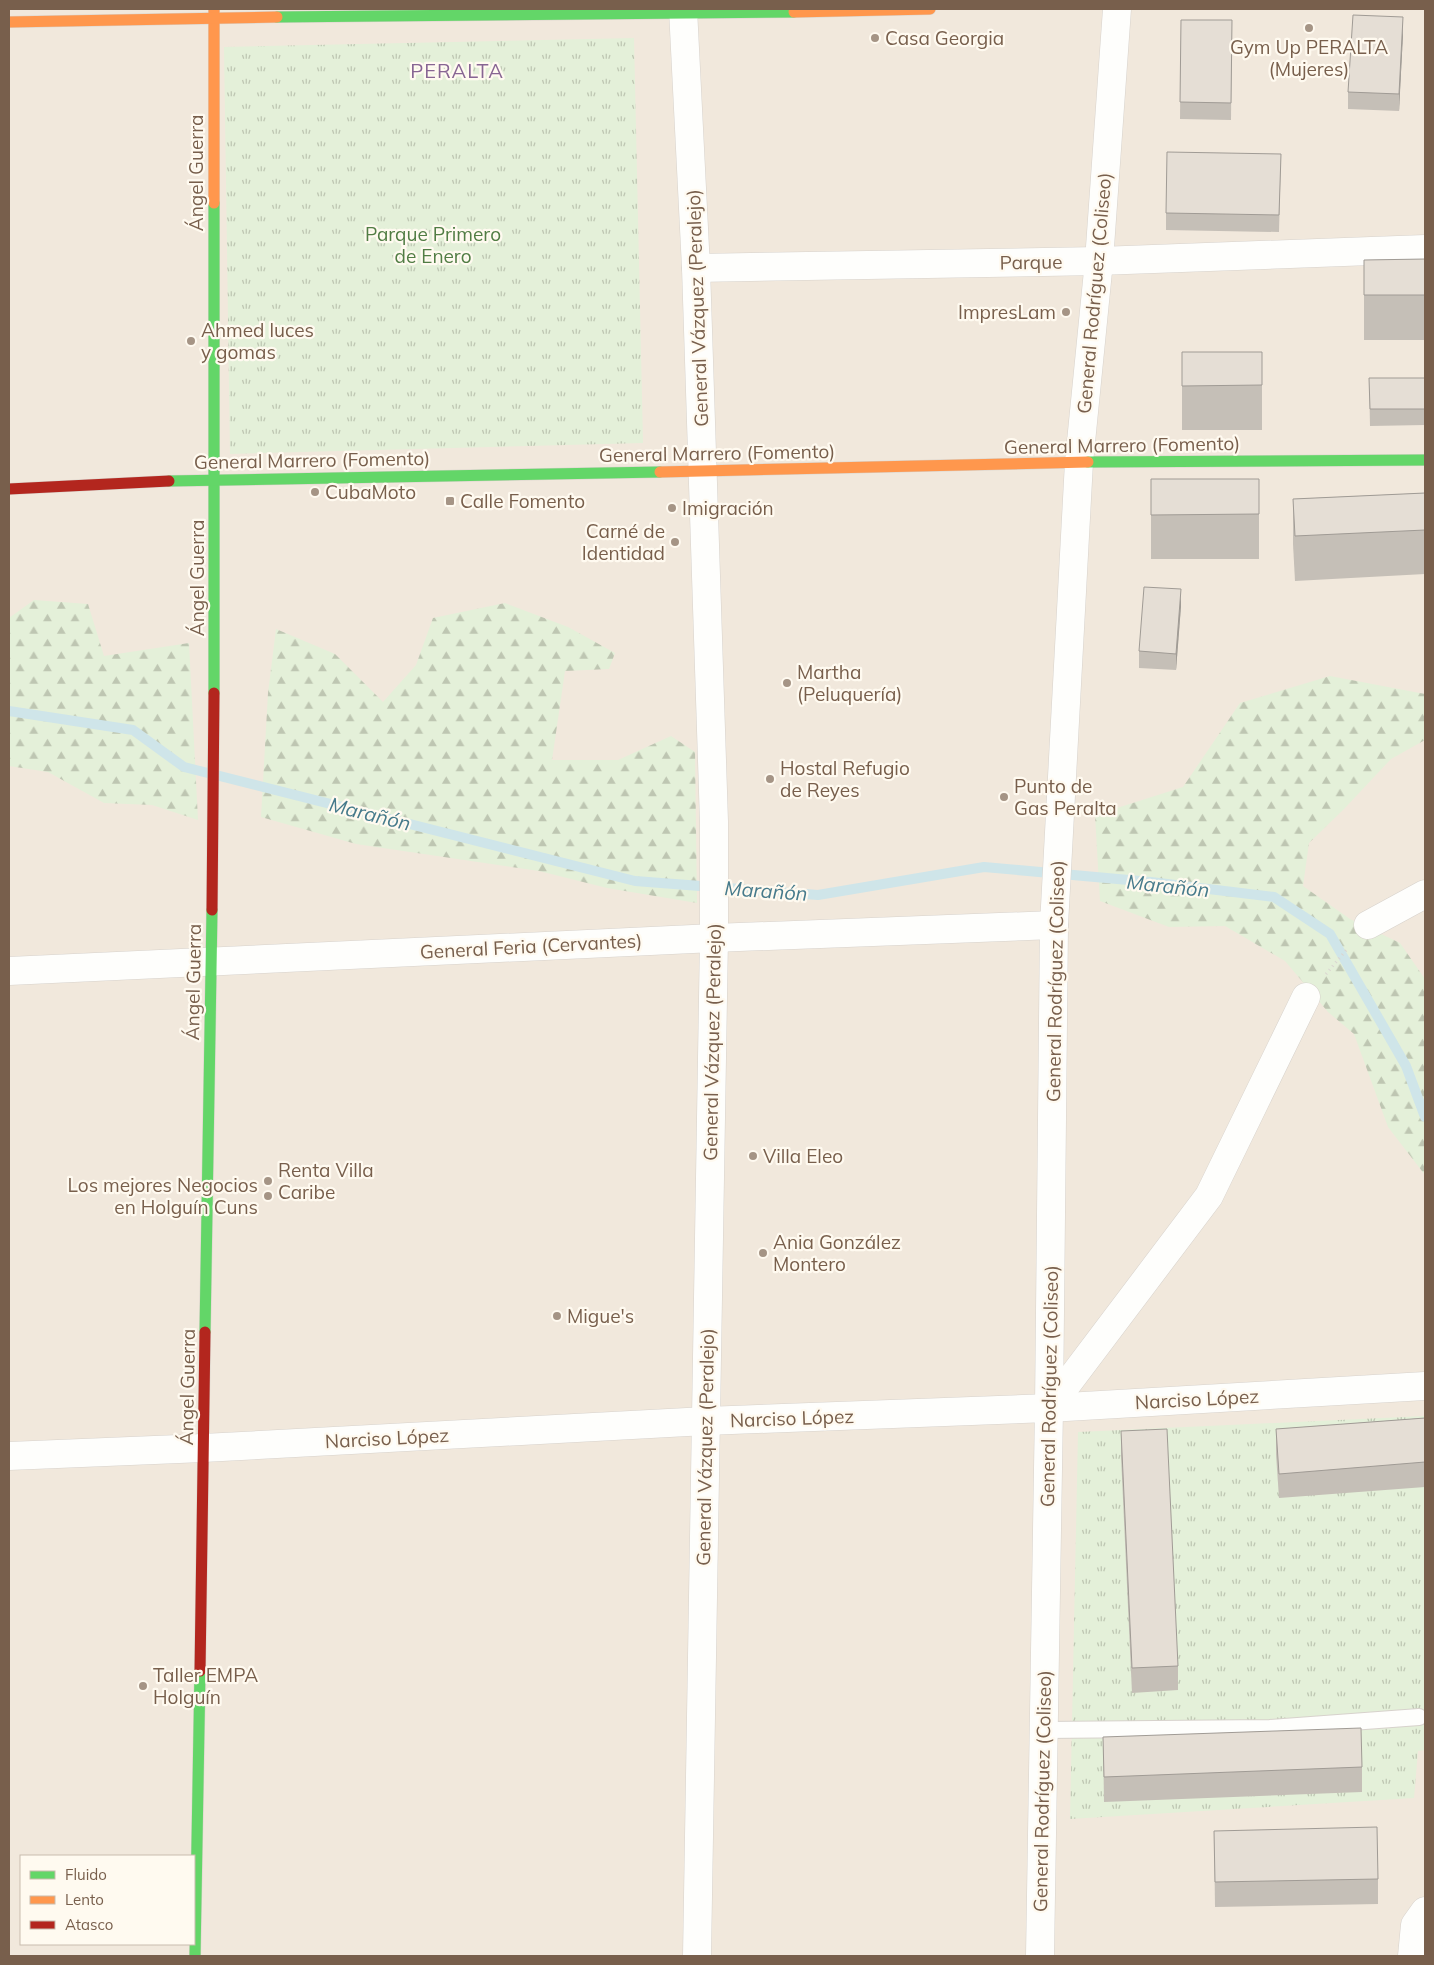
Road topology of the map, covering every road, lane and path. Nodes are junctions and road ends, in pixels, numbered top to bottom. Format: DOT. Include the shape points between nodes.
graph roads {
  1 [pos="930,9"];
  2 [pos="1117,9"];
  3 [pos="684,12"];
  4 [pos="214,13"];
  5 [pos="9,22"];
  6 [pos="1425,249"];
  7 [pos="1099,261"];
  8 [pos="696,268"];
  9 [pos="1425,460"];
  10 [pos="1079,462"];
  11 [pos="702,471"];
  12 [pos="214,478"];
  13 [pos="9,489"];
  14 [pos="1425,894"];
  15 [pos="1054,925"];
  16 [pos="1368,925"];
  17 [pos="714,938"];
  18 [pos="211,962"];
  19 [pos="9,971"];
  20 [pos="1306,997"];
  21 [pos="1425,1386"];
  22 [pos="1049,1408"];
  23 [pos="706,1421"];
  24 [pos="204,1448"];
  25 [pos="9,1456"];
  26 [pos="1420,1717"];
  27 [pos="1043,1730"];
  28 [pos="1425,1911"];
  29 [pos="195,1956"];
  30 [pos="697,1956"];
  31 [pos="1040,1956"];
  32 [pos="1412,1956"];
  1 -- 3 [label="street"];
  2 -- 7 [label="street, General Rodríguez (Coliseo)"];
  3 -- 4 [label="street"];
  3 -- 8 [label="street, General Vázquez (Peralejo)"];
  4 -- 5 [label="street"];
  4 -- 12 [label="street, Ángel Guerra"];
  6 -- 7 [label="street, Parque"];
  7 -- 8 [label="street, Parque"];
  7 -- 10 [label="street, General Rodríguez (Coliseo)"];
  8 -- 11 [label="street, General Vázquez (Peralejo)"];
  9 -- 10 [label="street, General Marrero (Fomento)"];
  10 -- 11 [label="street, General Marrero (Fomento)"];
  10 -- 15 [label="street, General Rodríguez (Coliseo)"];
  11 -- 12 [label="street, General Marrero (Fomento)"];
  11 -- 17 [label="street, General Vázquez (Peralejo)" via="714,822"];
  12 -- 13 [label="street, General Marrero (Fomento)"];
  12 -- 18 [label="street, Ángel Guerra"];
  14 -- 16 [label="street"];
  15 -- 17 [label="street, General Feria (Cervantes)"];
  15 -- 22 [label="street, General Rodríguez (Coliseo)"];
  16 -- 20 [label="path"];
  17 -- 18 [label="street, General Feria (Cervantes)"];
  17 -- 23 [label="street, General Vázquez (Peralejo)"];
  18 -- 19 [label="street, General Feria (Cervantes)"];
  18 -- 24 [label="street, Ángel Guerra"];
  20 -- 22 [label="street" via="1208,1196"];
  21 -- 22 [label="street, Narciso López"];
  22 -- 23 [label="street, Narciso López"];
  22 -- 27 [label="street, General Rodríguez (Coliseo)"];
  23 -- 24 [label="street, Narciso López"];
  23 -- 30 [label="street, General Vázquez (Peralejo)"];
  24 -- 25 [label="street, Narciso López"];
  24 -- 29 [label="street, Ángel Guerra"];
  26 -- 27 [label="lane" via="1270,1728"];
  27 -- 31 [label="street, General Rodríguez (Coliseo)"];
  28 -- 32 [label="street" via="1415,1925"];
}
